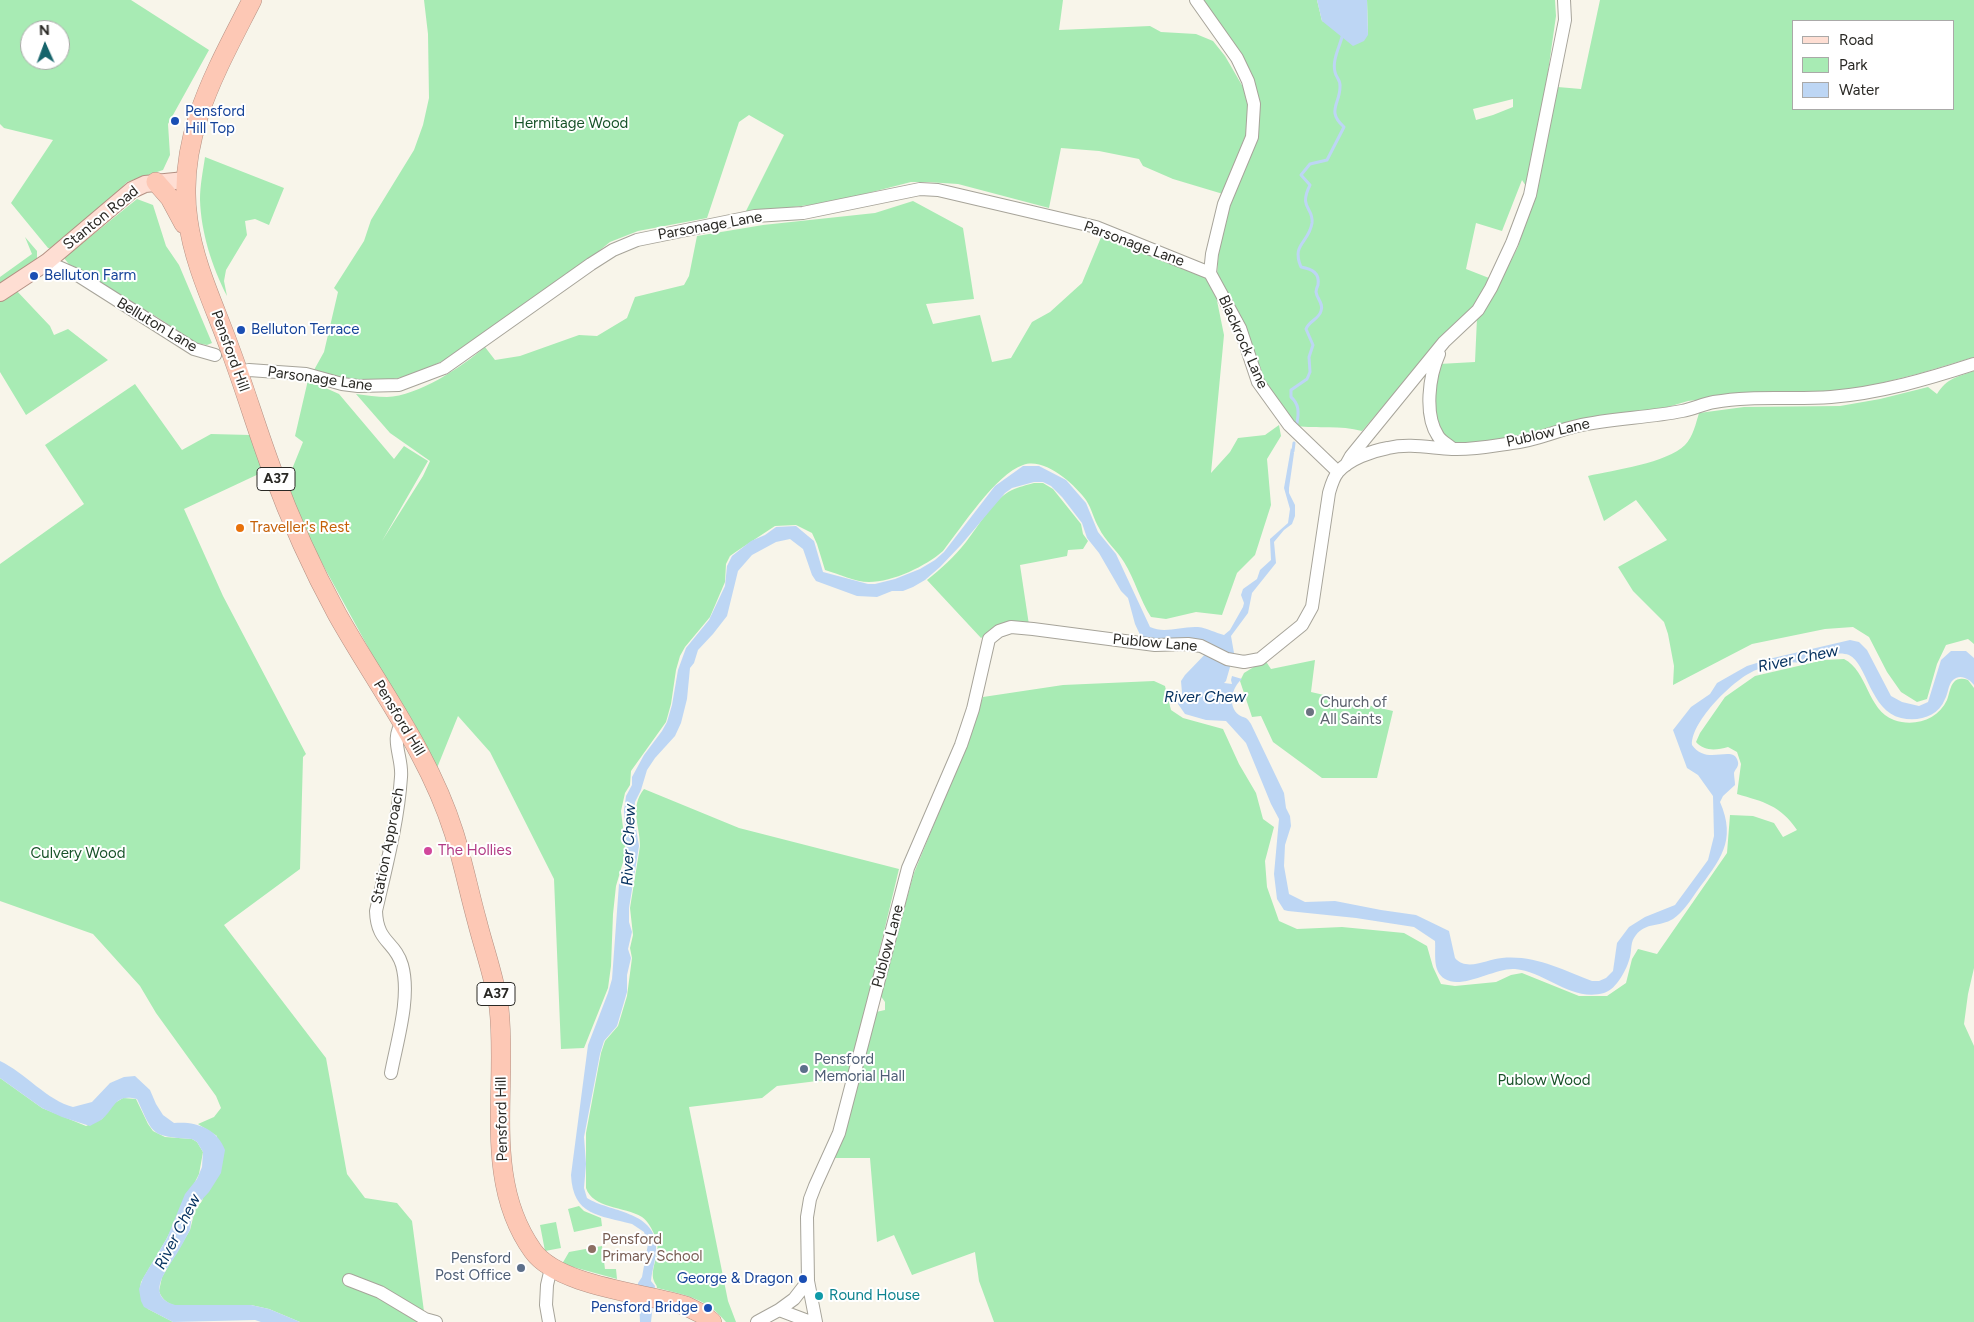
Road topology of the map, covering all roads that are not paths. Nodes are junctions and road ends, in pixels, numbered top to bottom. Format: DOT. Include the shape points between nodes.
graph roads {
  1 [pos="252,0"];
  2 [pos="1196,0"];
  3 [pos="1564,0"];
  4 [pos="185,180"];
  5 [pos="156,182"];
  6 [pos="189,231"];
  7 [pos="48,262"];
  8 [pos="1210,273"];
  9 [pos="0,293"];
  10 [pos="1444,342"];
  11 [pos="215,355"];
  12 [pos="1974,364"];
  13 [pos="239,372"];
  14 [pos="1453,449"];
  15 [pos="1342,468"];
  16 [pos="403,722"];
  17 [pos="391,1073"];
  18 [pos="550,1268"];
  19 [pos="349,1280"];
  20 [pos="808,1281"];
  21 [pos="779,1310"];
  22 [pos="436,1322"];
  23 [pos="549,1322"];
  24 [pos="712,1322"];
  25 [pos="757,1322"];
  26 [pos="811,1322"];
  27 [pos="816,1322"];
  1 -- 4 [label="highway, A37" via="199,113 188,152"];
  2 -- 8 [label="street" via="1237,58 1254,104 1252,137 1224,204"];
  3 -- 10 [label="street" via="1565,20 1530,195 1512,243 1483,303"];
  4 -- 5 [label="main road, Stanton Road"];
  4 -- 6 [label="highway, Pensford Hill / A37"];
  5 -- 6 [label="highway" via="170,198"];
  5 -- 7 [label="main road, Stanton Road" via="132,190"];
  6 -- 13 [label="highway, Pensford Hill / A37"];
  7 -- 9 [label="main road, Stanton Road"];
  7 -- 11 [label="street, Belluton Lane" via="79,276 194,349"];
  8 -- 13 [label="street, Parsonage Lane" via="1096,227 938,190 920,189 803,213 755,216 637,240 613,250 444,368 399,385 358,386 306,374"];
  8 -- 15 [label="street, Blackrock Lane" via="1240,328 1258,382 1268,397 1302,440"];
  10 -- 14 [label="street" via="1430,383 1430,403 1438,437"];
  10 -- 15 [label="street"];
  12 -- 14 [label="street, Publow Lane" via="1935,377 1858,394 1713,402 1683,411 1576,426 1534,440"];
  13 -- 16 [label="highway, Pensford Hill / A37" via="273,472 312,564 342,623"];
  14 -- 15 [label="street, Publow Lane" via="1410,445 1388,448 1365,455"];
  15 -- 20 [label="street, Publow Lane" via="1329,493 1312,607 1302,625 1260,659 1244,662 1227,659 1201,646 1188,644 1155,645 1011,628 999,631 989,639 961,745 908,868 839,1133 810,1199 807,1217"];
  16 -- 17 [label="street, Station Approach" via="395,735 401,775 396,818 376,911 380,935 402,963 405,978 405,998 389,1052"];
  16 -- 18 [label="highway, Pensford Hill / A37" via="422,755 451,826 494,984 500,1025 501,1153 511,1208 530,1246"];
  18 -- 23 [label="street" via="546,1305"];
  18 -- 24 [label="highway, A37" via="568,1276 693,1309"];
  19 -- 22 [label="street" via="380,1292 425,1319"];
  20 -- 21 [label="street" via="794,1299"];
  20 -- 27 [label="street, Publow Lane"];
  21 -- 25 [label="street"];
  21 -- 26 [label="street"];
}
